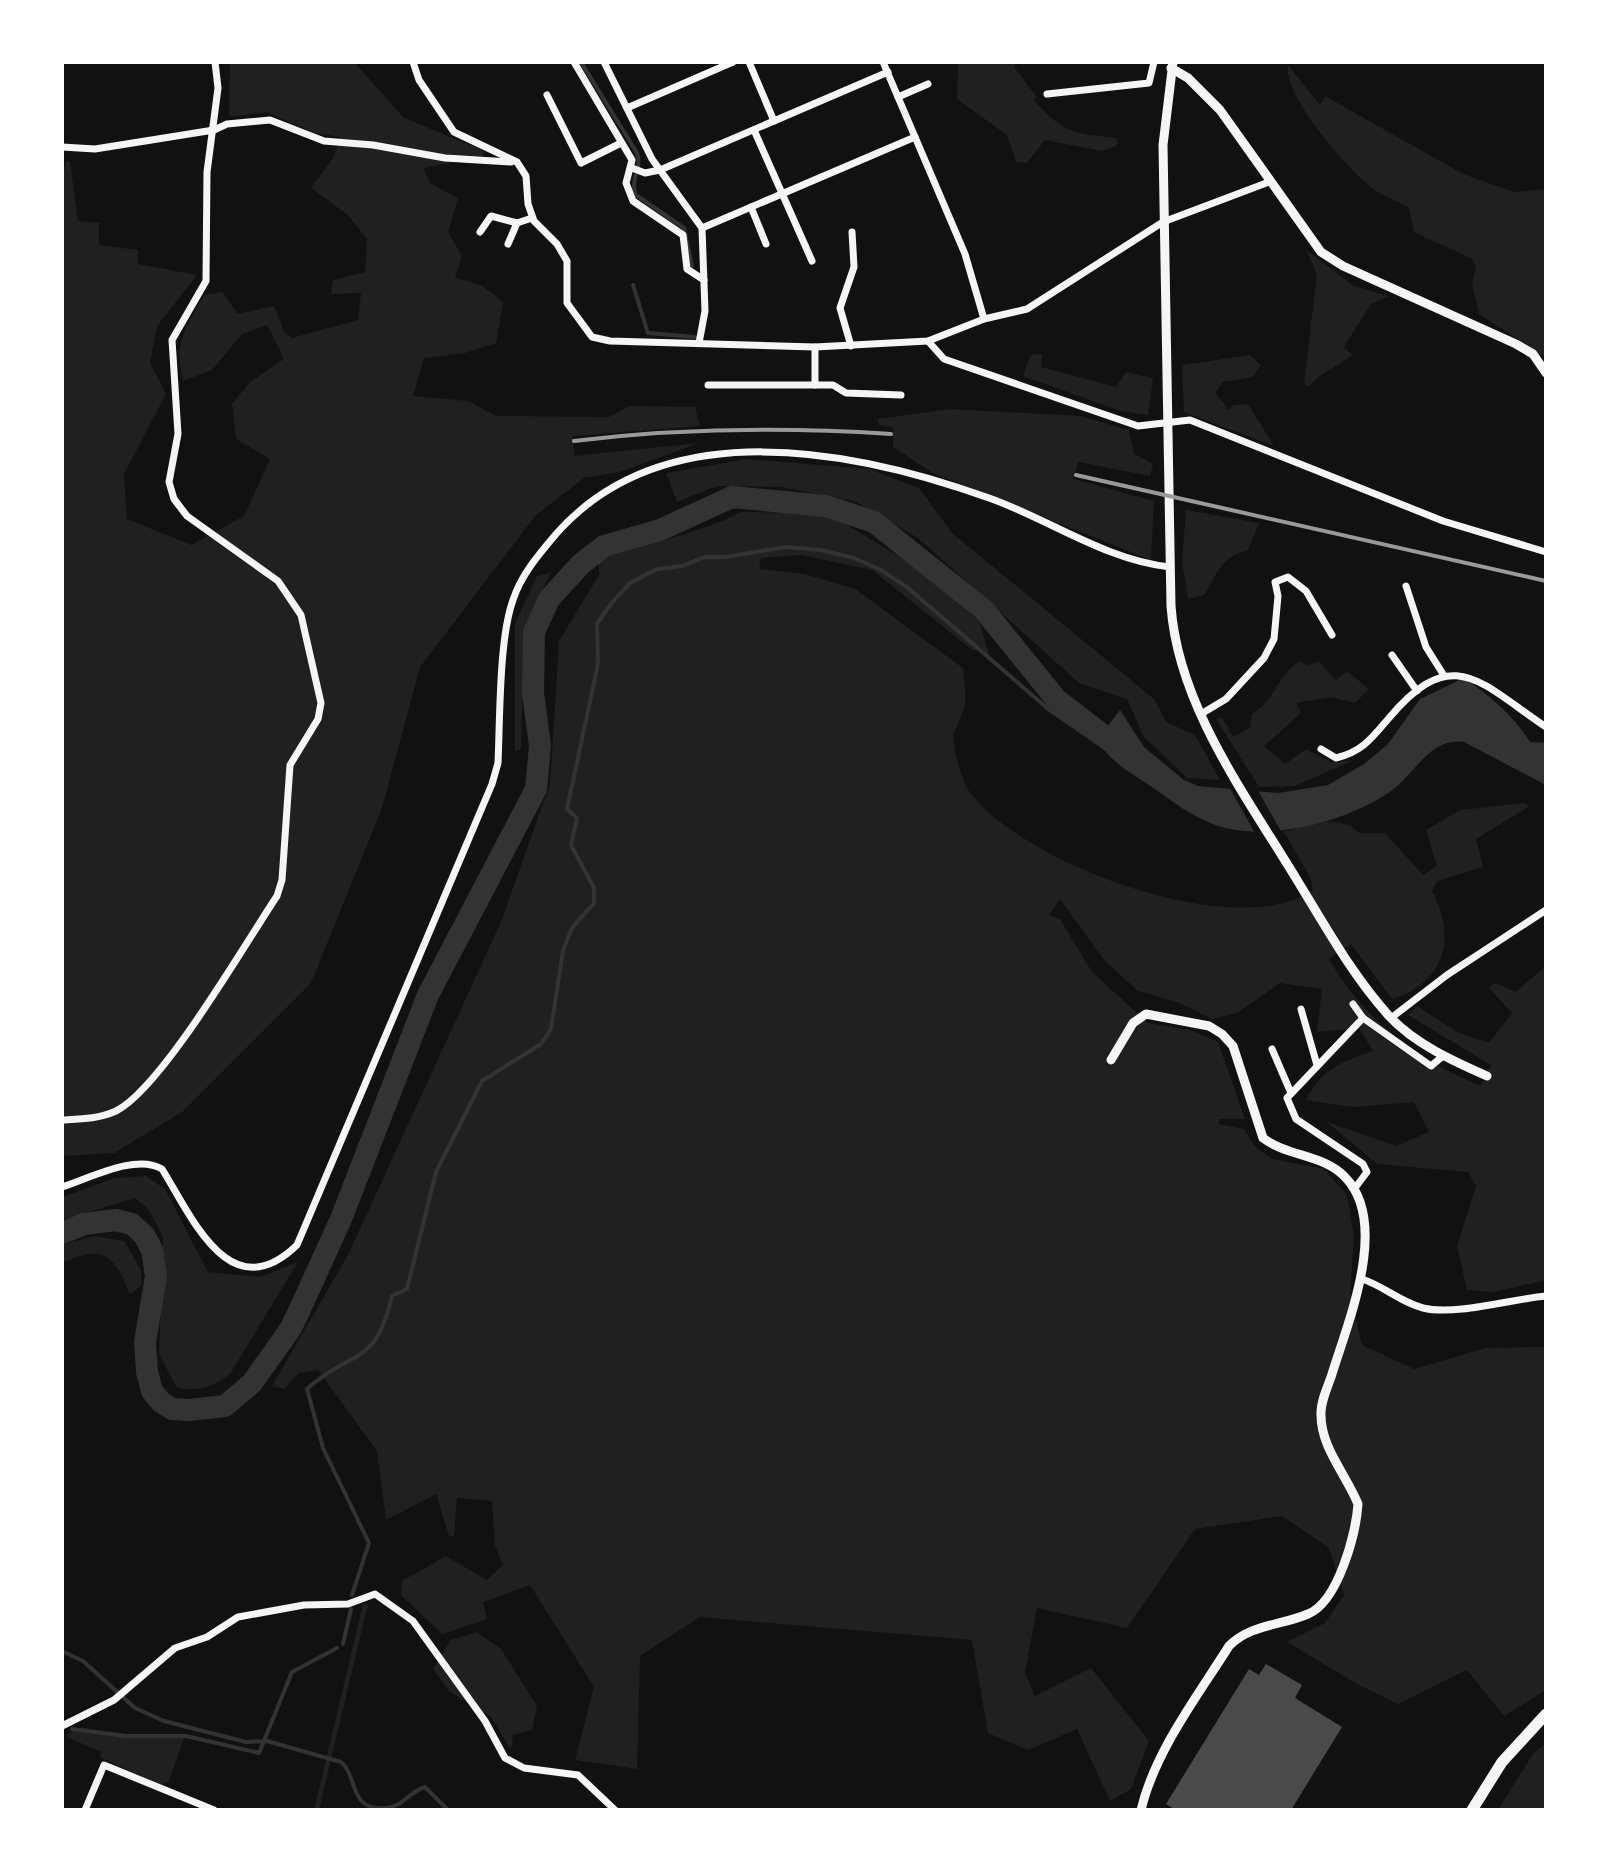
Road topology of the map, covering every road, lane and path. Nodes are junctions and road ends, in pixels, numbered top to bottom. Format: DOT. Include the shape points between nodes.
graph roads {
  1 [pos="215,62"];
  2 [pos="413,62"];
  3 [pos="574,62"];
  4 [pos="604,62"];
  5 [pos="749,62"];
  6 [pos="883,62"];
  7 [pos="1155,62"];
  8 [pos="728,63"];
  9 [pos="1172,65"];
  10 [pos="888,72"];
  11 [pos="928,84"];
  12 [pos="1047,94"];
  13 [pos="547,95"];
  14 [pos="898,97"];
  15 [pos="627,108"];
  16 [pos="774,121"];
  17 [pos="214,130"];
  18 [pos="754,130"];
  19 [pos="915,137"];
  20 [pos="621,143"];
  21 [pos="62,147"];
  22 [pos="517,162"];
  23 [pos="638,170"];
  24 [pos="660,170"];
  25 [pos="1269,182"];
  26 [pos="783,194"];
  27 [pos="751,207"];
  28 [pos="532,218"];
  29 [pos="1163,222"];
  30 [pos="517,223"];
  31 [pos="702,228"];
  32 [pos="480,232"];
  33 [pos="852,232"];
  34 [pos="508,244"];
  35 [pos="766,244"];
  36 [pos="812,261"];
  37 [pos="704,280"];
  38 [pos="984,319"];
  39 [pos="928,341"];
  40 [pos="699,343"];
  41 [pos="851,346"];
  42 [pos="815,347"];
  43 [pos="1546,373"];
  44 [pos="708,385"];
  45 [pos="815,385"];
  46 [pos="901,395"];
  47 [pos="1546,552"];
  48 [pos="1170,567"];
  49 [pos="1406,586"];
  50 [pos="1332,635"];
  51 [pos="1392,655"];
  52 [pos="1443,674"];
  53 [pos="1417,691"];
  54 [pos="1201,714"];
  55 [pos="1546,727"];
  56 [pos="1321,749"];
  57 [pos="1546,910"];
  58 [pos="1353,1004"];
  59 [pos="1301,1009"];
  60 [pos="1363,1018"];
  61 [pos="1391,1018"];
  62 [pos="1272,1049"];
  63 [pos="1443,1056"];
  64 [pos="1111,1060"];
  65 [pos="1317,1065"];
  66 [pos="1487,1076"];
  67 [pos="1291,1093"];
  68 [pos="62,1120"];
  69 [pos="62,1187"];
  70 [pos="1355,1188"];
  71 [pos="1362,1279"];
  72 [pos="1546,1296"];
  73 [pos="62,1713"];
  74 [pos="1546,1714"];
  75 [pos="70,1721"];
  76 [pos="62,1726"];
  77 [pos="85,1810"];
  78 [pos="214,1810"];
  79 [pos="615,1810"];
  80 [pos="1141,1810"];
  81 [pos="1472,1810"];
  1 -- 17 [label="street"];
  2 -- 22 [label="street" via="454,132"];
  3 -- 20 [label="street"];
  4 -- 15 [label="street"];
  5 -- 16 [label="street"];
  6 -- 10 [label="street"];
  7 -- 9 [label="street"];
  7 -- 12 [label="street" via="1149,83"];
  8 -- 15 [label="street"];
  9 -- 25 [label="street" via="1220,110"];
  9 -- 29 [label="street" via="1164,116"];
  10 -- 14 [label="street"];
  10 -- 16 [label="street"];
  11 -- 14 [label="street"];
  13 -- 20 [label="street" via="581,163"];
  14 -- 19 [label="street"];
  15 -- 24 [label="street"];
  16 -- 18 [label="street"];
  17 -- 21 [label="street" via="95,149"];
  17 -- 22 [label="street" via="270,120 324,141"];
  17 -- 68 [label="street" via="207,172 206,281 172,340 178,434 169,482 187,516 278,581 291,597 301,615 321,703 318,719 290,765 277,896 152,1081 118,1110 96,1118"];
  18 -- 24 [label="street"];
  18 -- 26 [label="street"];
  19 -- 26 [label="street"];
  19 -- 38 [label="street" via="965,254"];
  20 -- 23 [label="street"];
  22 -- 28 [label="street" via="526,176"];
  23 -- 24 [label="street"];
  23 -- 37 [label="street" via="626,183 633,201 683,235 687,269"];
  24 -- 31 [label="street"];
  25 -- 29 [label="street"];
  25 -- 43 [label="street" via="1321,252 1516,344 1533,354"];
  26 -- 27 [label="street"];
  26 -- 36 [label="street"];
  27 -- 31 [label="street"];
  27 -- 35 [label="street"];
  28 -- 30 [label="street"];
  28 -- 40 [label="street" via="567,261 567,303 592,337"];
  29 -- 38 [label="street" via="1027,309"];
  29 -- 48 [label="street"];
  30 -- 32 [label="street" via="491,216"];
  30 -- 34 [label="street"];
  31 -- 37 [label="street"];
  33 -- 41 [label="street" via="854,267 840,308"];
  37 -- 40 [label="street"];
  38 -- 39 [label="street"];
  39 -- 41 [label="street"];
  39 -- 47 [label="street" via="944,359 1138,426 1190,420 1443,521"];
  40 -- 42 [label="street"];
  41 -- 42 [label="street"];
  42 -- 45 [label="street"];
  44 -- 45 [label="street"];
  45 -- 46 [label="street" via="833,385 846,393"];
  48 -- 54 [label="street" via="1172,626"];
  48 -- 69 [label="street" via="1099,547 986,497 854,460 767,452 700,457 659,465 593,499 541,552 512,602 492,784 297,1245 257,1266 232,1264 211,1246 155,1164 122,1168"];
  49 -- 52 [label="street" via="1426,647"];
  50 -- 54 [label="street" via="1306,591 1288,577 1275,582 1274,639 1264,658 1226,699"];
  51 -- 53 [label="street"];
  52 -- 53 [label="street"];
  52 -- 55 [label="street" via="1476,681"];
  53 -- 56 [label="street" via="1353,754 1336,758"];
  54 -- 61 [label="street" via="1350,967"];
  57 -- 61 [label="street"];
  58 -- 60 [label="street"];
  59 -- 65 [label="street"];
  60 -- 63 [label="street" via="1431,1066"];
  60 -- 65 [label="street"];
  61 -- 63 [label="street"];
  62 -- 67 [label="street"];
  63 -- 66 [label="street"];
  64 -- 70 [label="street" via="1133,1023 1146,1014 1209,1026 1233,1046 1263,1138 1284,1151 1325,1163"];
  65 -- 67 [label="street"];
  67 -- 70 [label="street" via="1287,1098 1296,1119 1363,1164 1367,1172"];
  70 -- 71 [label="street" via="1363,1216"];
  71 -- 72 [label="street" via="1424,1308"];
  71 -- 80 [label="street" via="1320,1411 1325,1442 1358,1504 1338,1579 1319,1609 1243,1633 1229,1646 1166,1750"];
  73 -- 75 [label="street"];
  74 -- 81 [label="main road" via="1502,1762"];
  75 -- 76 [label="street"];
  75 -- 79 [label="street" via="114,1700 175,1648 207,1637 238,1617 304,1605 348,1604 375,1594 413,1621 485,1721 505,1758 524,1768 578,1775"];
  77 -- 78 [label="street" via="104,1765"];
}
